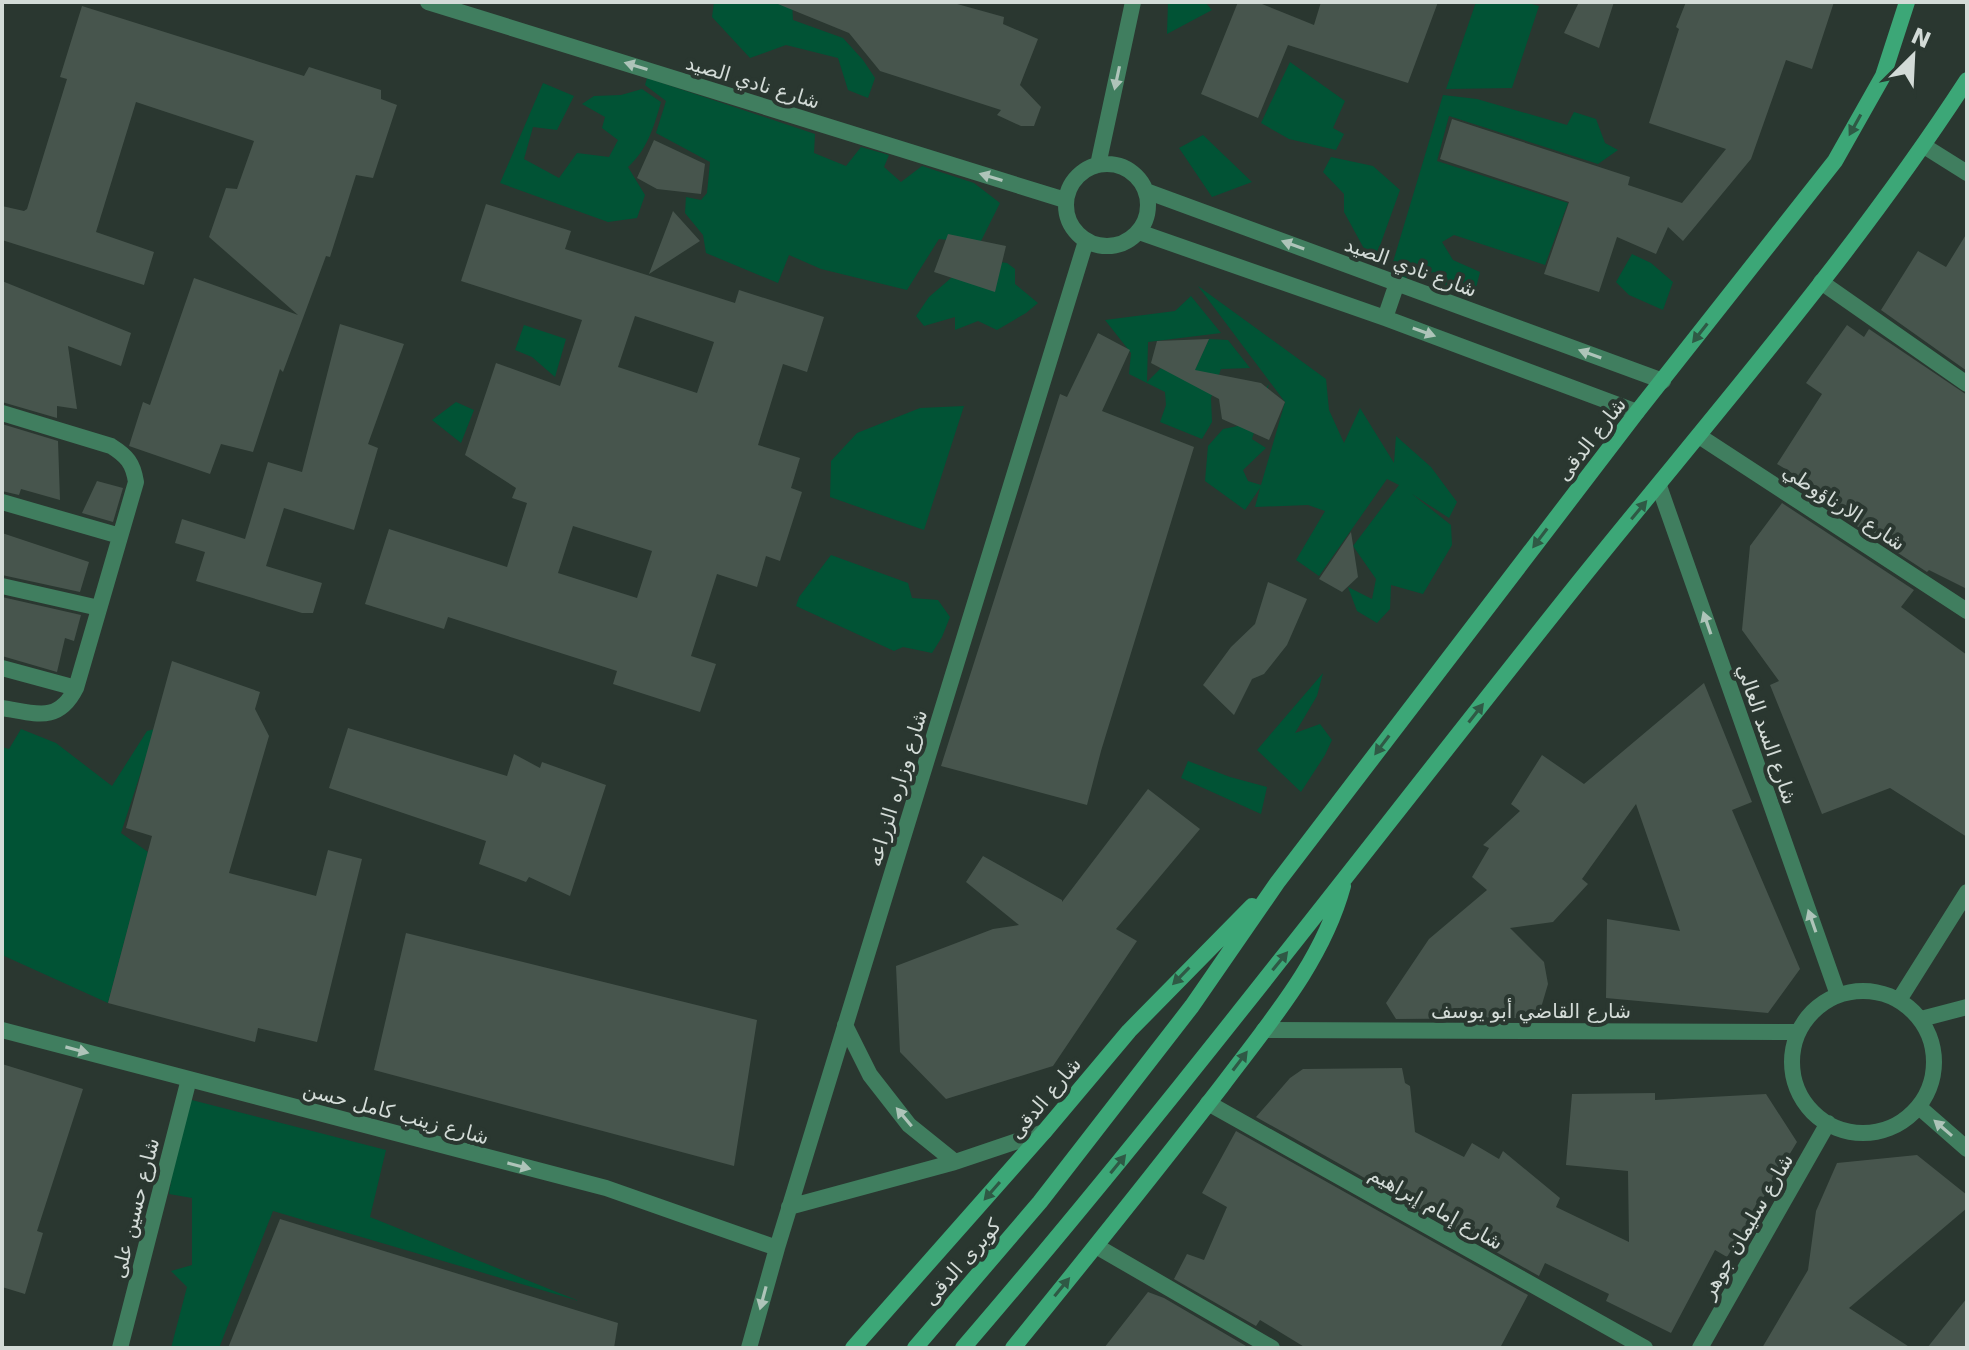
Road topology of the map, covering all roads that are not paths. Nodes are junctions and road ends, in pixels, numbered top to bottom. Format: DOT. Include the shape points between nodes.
graph roads {
  1 [pos="428,2"];
  2 [pos="1133,2"];
  3 [pos="1907,2"];
  4 [pos="1967,80"];
  5 [pos="1924,146"];
  6 [pos="1098,165"];
  7 [pos="1967,173"];
  8 [pos="1146,191"];
  9 [pos="1065,200"];
  10 [pos="1139,232"];
  11 [pos="1086,241"];
  12 [pos="1821,282"];
  13 [pos="1397,283"];
  14 [pos="1385,318"];
  15 [pos="1663,381"];
  16 [pos="1967,384"];
  17 [pos="1637,412"];
  18 [pos="2,413"];
  19 [pos="1699,436"];
  20 [pos="1659,486"];
  21 [pos="2,502"];
  22 [pos="120,536"];
  23 [pos="2,586"];
  24 [pos="99,608"];
  25 [pos="1967,611"];
  26 [pos="2,668"];
  27 [pos="76,688"];
  28 [pos="2,708"];
  29 [pos="1345,879"];
  30 [pos="1277,883"];
  31 [pos="1967,892"];
  32 [pos="1838,995"];
  33 [pos="1899,1000"];
  34 [pos="1967,1007"];
  35 [pos="1921,1019"];
  36 [pos="845,1025"];
  37 [pos="2,1030"];
  38 [pos="1264,1030"];
  39 [pos="1798,1032"];
  40 [pos="189,1079"];
  41 [pos="1208,1103"];
  42 [pos="1919,1107"];
  43 [pos="1828,1123"];
  44 [pos="1044,1132"];
  45 [pos="1967,1149"];
  46 [pos="955,1162"];
  47 [pos="1040,1202"];
  48 [pos="789,1207"];
  49 [pos="1096,1246"];
  50 [pos="777,1248"];
  51 [pos="120,1348"];
  52 [pos="749,1348"];
  53 [pos="853,1348"];
  54 [pos="915,1348"];
  55 [pos="963,1348"];
  56 [pos="1013,1348"];
  57 [pos="1272,1348"];
  58 [pos="1645,1348"];
  59 [pos="1700,1348"];
  9 -- 1 [label="street, شارع نادي الصيد, one-way"];
  2 -- 6 [label="street, one-way"];
  3 -- 15 [label="main road, شارع الدقى, one-way" via="1883,76 1835,161"];
  4 -- 5 [label="main road"];
  5 -- 7 [label="street"];
  5 -- 12 [label="main road"];
  6 -- 8 [label="street" via="1132,173"];
  6 -- 9 [label="street" via="1076,177"];
  8 -- 10 [label="street" via="1146,219"];
  13 -- 8 [label="street, شارع نادي الصيد, one-way"];
  9 -- 11 [label="street" via="1067,220"];
  10 -- 11 [label="street" via="1120,245"];
  10 -- 14 [label="street"];
  11 -- 36 [label="street, شارع وزاره الزراعه"];
  12 -- 16 [label="street"];
  12 -- 19 [label="main road"];
  13 -- 14 [label="street"];
  15 -- 13 [label="street, شارع نادي الصيد, one-way"];
  14 -- 17 [label="street, one-way"];
  15 -- 17 [label="main road, شارع الدقى"];
  17 -- 30 [label="main road, شارع الدقى, one-way"];
  18 -- 22 [label="street" via="126,455 134,465 136,482"];
  19 -- 20 [label="main road"];
  19 -- 25 [label="street, شارع الارناؤوطي"];
  29 -- 20 [label="main road, one-way"];
  32 -- 20 [label="street, شارع السد العالي, one-way"];
  21 -- 22 [label="street"];
  22 -- 24 [label="street"];
  23 -- 24 [label="street"];
  24 -- 27 [label="street"];
  26 -- 27 [label="street"];
  27 -- 28 [label="street" via="62,709 45,715"];
  29 -- 38 [label="main road" via="1334,920 1313,960"];
  55 -- 29 [label="main road, one-way" via="1069,1225"];
  30 -- 44 [label="main road, شارع الدقى, one-way" via="1129,1031"];
  30 -- 47 [label="main road, شارع الدقى" via="1192,1006"];
  31 -- 33 [label="street"];
  32 -- 33 [label="street" via="1880,992"];
  32 -- 39 [label="street" via="1822,1004"];
  33 -- 35 [label="street"];
  34 -- 35 [label="street"];
  35 -- 42 [label="street" via="1932,1040 1935,1064"];
  46 -- 36 [label="street, one-way" via="909,1125 870,1075"];
  36 -- 48 [label="street, شارع وزاره الزراعه"];
  37 -- 40 [label="street, شارع زينب كامل حسن, one-way"];
  38 -- 39 [label="street, شارع القاضي أبو يوسف"];
  41 -- 38 [label="main road, one-way"];
  39 -- 43 [label="street" via="1792,1066 1796,1084 1814,1113"];
  40 -- 50 [label="street, شارع زينب كامل حسن, one-way" via="606,1188"];
  40 -- 51 [label="street, شارع حسين على"];
  41 -- 49 [label="main road"];
  41 -- 58 [label="street, شارع إمام إبراهيم"];
  42 -- 43 [label="street" via="1900,1123 1877,1131 1852,1132"];
  45 -- 42 [label="street, one-way"];
  43 -- 59 [label="street, شارع سليمان جوهر"];
  44 -- 46 [label="street"];
  44 -- 53 [label="main road, شارع الدقى, one-way"];
  46 -- 48 [label="street"];
  47 -- 54 [label="main road, كوبرى الدقى"];
  48 -- 50 [label="street, شارع وزاره الزراعه"];
  56 -- 49 [label="main road, one-way"];
  49 -- 57 [label="street"];
  50 -- 52 [label="street, شارع وزاره الزراعه, one-way"];
}
